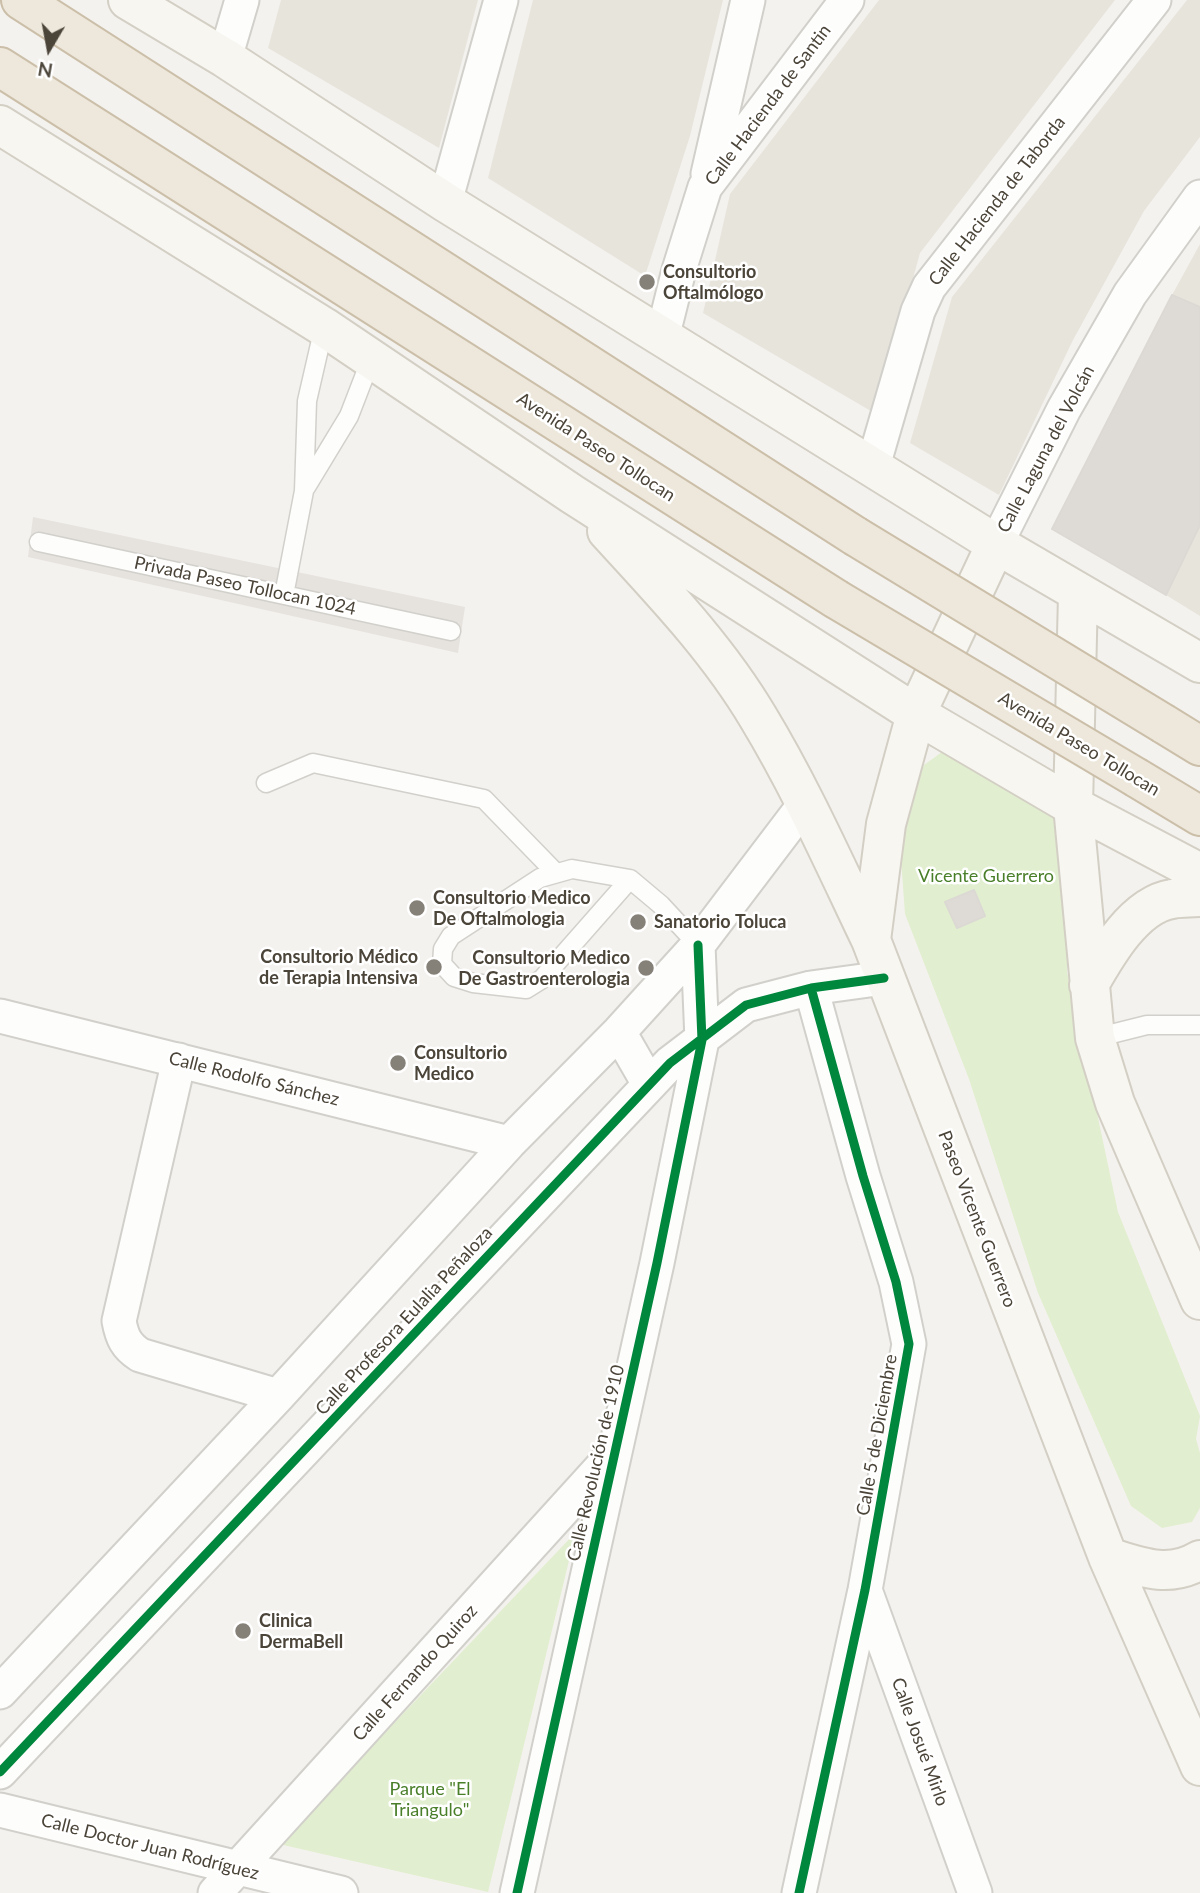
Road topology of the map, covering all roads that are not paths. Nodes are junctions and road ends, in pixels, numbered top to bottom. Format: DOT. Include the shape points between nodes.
graph roads {
  1 [pos="21,0"];
  2 [pos="128,0"];
  3 [pos="242,0"];
  4 [pos="501,0"];
  5 [pos="748,0"];
  6 [pos="847,0"];
  7 [pos="1154,0"];
  8 [pos="225,58"];
  9 [pos="0,67"];
  10 [pos="0,125"];
  11 [pos="705,187"];
  12 [pos="1200,197"];
  13 [pos="445,202"];
  14 [pos="324,327"];
  15 [pos="663,334"];
  16 [pos="372,359"];
  17 [pos="873,466"];
  18 [pos="304,491"];
  19 [pos="572,494"];
  20 [pos="39,542"];
  21 [pos="996,544"];
  22 [pos="1078,594"];
  23 [pos="284,595"];
  24 [pos="450,631"];
  25 [pos="1200,663"];
  26 [pos="916,714"];
  27 [pos="1200,746"];
  28 [pos="266,783"];
  29 [pos="805,804"];
  30 [pos="1073,806"];
  31 [pos="1200,816"];
  32 [pos="555,872"];
  33 [pos="1200,873"];
  34 [pos="630,879"];
  35 [pos="1200,897"];
  36 [pos="871,940"];
  37 [pos="698,945"];
  38 [pos="884,978"];
  39 [pos="1089,985"];
  40 [pos="811,988"];
  41 [pos="0,1016"];
  42 [pos="1200,1025"];
  43 [pos="619,1032"];
  44 [pos="1095,1038"];
  45 [pos="702,1040"];
  46 [pos="179,1060"];
  47 [pos="649,1084"];
  48 [pos="509,1143"];
  49 [pos="1190,1250"];
  50 [pos="1200,1300"];
  51 [pos="278,1396"];
  52 [pos="614,1454"];
  53 [pos="1108,1557"];
  54 [pos="1200,1560"];
  55 [pos="865,1590"];
  56 [pos="0,1692"];
  57 [pos="1177,1709"];
  58 [pos="1200,1740"];
  59 [pos="1200,1766"];
  60 [pos="0,1772"];
  61 [pos="0,1810"];
  62 [pos="226,1881"];
  63 [pos="341,1893"];
  64 [pos="517,1893"];
  65 [pos="799,1893"];
  66 [pos="975,1893"];
  1 -- 27 [label="highway, bridge" via="855,536"];
  2 -- 8 [label="main road"];
  3 -- 8 [label="street"];
  4 -- 13 [label="street"];
  5 -- 11 [label="street"];
  6 -- 11 [label="street, Calle Hacienda de Santin"];
  7 -- 17 [label="street, Calle Hacienda de Taborda" via="929,287"];
  8 -- 13 [label="main road"];
  9 -- 31 [label="highway, Avenida Paseo Tollocan, bridge" via="835,599"];
  10 -- 14 [label="main road"];
  11 -- 15 [label="street, Calle Hacienda de Santin"];
  12 -- 21 [label="street, Calle Laguna del Volcán" via="1130,294 1064,409"];
  13 -- 15 [label="main road"];
  14 -- 16 [label="main road"];
  14 -- 18 [label="lane" via="307,401"];
  15 -- 17 [label="main road"];
  16 -- 18 [label="lane" via="349,416"];
  16 -- 19 [label="main road"];
  17 -- 21 [label="main road"];
  18 -- 23 [label="lane"];
  19 -- 26 [label="main road"];
  19 -- 29 [label="main road" via="696,629 757,715"];
  20 -- 23 [label="lane, Privada Paseo Tollocan 1024"];
  21 -- 22 [label="main road"];
  21 -- 26 [label="main road, Calle Laguna del Volcán"];
  22 -- 25 [label="main road"];
  22 -- 30 [label="main road"];
  23 -- 24 [label="lane, Privada Paseo Tollocan 1024"];
  26 -- 30 [label="main road"];
  26 -- 36 [label="main road, Paseo Vicente Guerrero" via="886,824"];
  28 -- 32 [label="lane" via="313,763 484,799"];
  29 -- 36 [label="main road"];
  29 -- 37 [label="street"];
  30 -- 33 [label="main road"];
  30 -- 39 [label="main road"];
  32 -- 34 [label="lane" via="572,869"];
  32 -- 34 [label="lane" via="451,936 443,949 443,964 454,977 526,989 542,979"];
  34 -- 37 [label="lane"];
  35 -- 39 [label="main road" via="1169,899 1144,913 1116,939"];
  36 -- 38 [label="main road, Paseo Vicente Guerrero"];
  37 -- 43 [label="street"];
  37 -- 45 [label="street, Calle Revolución de 1910"];
  38 -- 40 [label="street, Calle Profesora Eulalia Peñaloza"];
  38 -- 53 [label="main road, Paseo Vicente Guerrero"];
  39 -- 44 [label="main road"];
  40 -- 45 [label="street, Calle Profesora Eulalia Peñaloza" via="746,1006"];
  40 -- 55 [label="street, Calle 5 de Diciembre" via="896,1282 909,1344"];
  41 -- 46 [label="street, Calle Rodolfo Sánchez"];
  42 -- 44 [label="lane" via="1147,1025"];
  43 -- 47 [label="street"];
  43 -- 48 [label="street"];
  44 -- 49 [label="main road" via="1115,1103"];
  45 -- 47 [label="street, Calle Profesora Eulalia Peñaloza"];
  45 -- 52 [label="street, Calle Revolución de 1910"];
  46 -- 48 [label="street, Calle Rodolfo Sánchez"];
  46 -- 51 [label="street" via="119,1321 121,1335 140,1355"];
  47 -- 60 [label="street, Calle Profesora Eulalia Peñaloza"];
  48 -- 51 [label="street"];
  49 -- 50 [label="main road"];
  51 -- 56 [label="street"];
  52 -- 62 [label="street, Calle Fernando Quiroz"];
  52 -- 64 [label="street, Calle Revolución de 1910"];
  53 -- 54 [label="main road" via="1150,1570 1172,1571"];
  53 -- 57 [label="main road, Paseo Vicente Guerrero"];
  55 -- 65 [label="street, Calle 5 de Diciembre"];
  55 -- 66 [label="street, Calle Josué Mirlo"];
  57 -- 58 [label="main road, Paseo Vicente Guerrero"];
  57 -- 59 [label="main road, Paseo Vicente Guerrero"];
  61 -- 62 [label="street, Calle Doctor Juan Rodríguez"];
  62 -- 63 [label="street, Calle Doctor Juan Rodríguez"];
}
